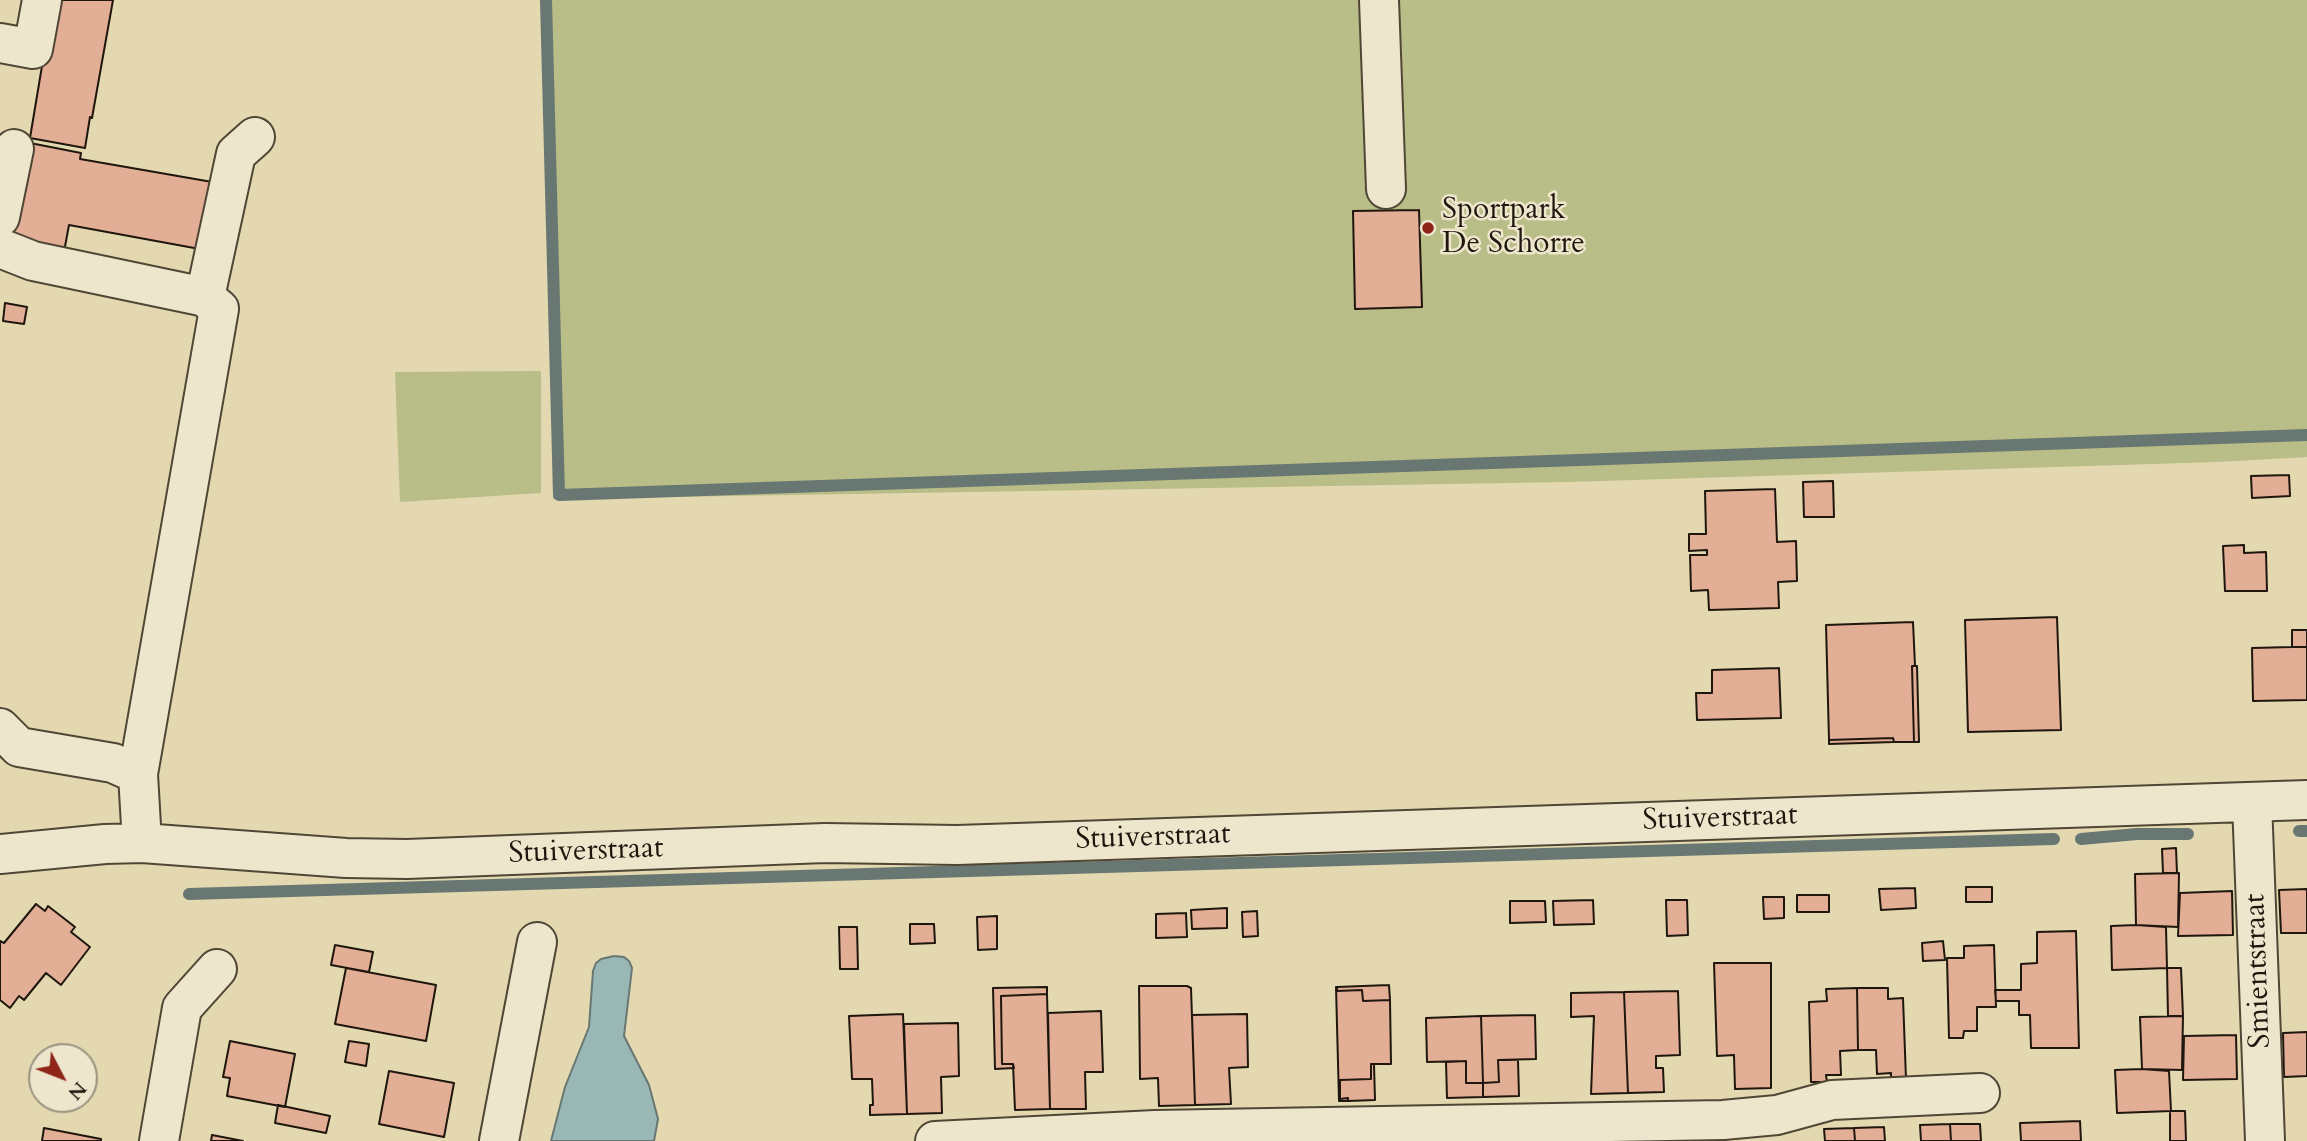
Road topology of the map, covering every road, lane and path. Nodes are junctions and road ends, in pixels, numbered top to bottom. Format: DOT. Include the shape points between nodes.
graph roads {
  1 [pos="42,0"];
  2 [pos="1379,0"];
  3 [pos="0,43"];
  4 [pos="255,137"];
  5 [pos="14,149"];
  6 [pos="1386,189"];
  7 [pos="0,217"];
  8 [pos="0,248"];
  9 [pos="205,297"];
  10 [pos="0,727"];
  11 [pos="138,774"];
  12 [pos="2307,800"];
  13 [pos="2252,802"];
  14 [pos="142,843"];
  15 [pos="0,854"];
  16 [pos="537,942"];
  17 [pos="217,969"];
  18 [pos="1980,1093"];
  19 [pos="1723,1130"];
  20 [pos="1153,1135"];
  21 [pos="159,1141"];
  22 [pos="499,1141"];
  23 [pos="935,1141"];
  24 [pos="2265,1141"];
  1 -- 3 [label="street" via="33,49"];
  2 -- 6 [label="street"];
  4 -- 9 [label="street" via="236,154"];
  5 -- 7 [label="street"];
  8 -- 9 [label="street" via="33,261"];
  9 -- 11 [label="street" via="219,309"];
  10 -- 11 [label="street" via="19,747 113,763"];
  11 -- 14 [label="street"];
  12 -- 13 [label="street, Stuiverstraat"];
  13 -- 14 [label="street, Stuiverstraat" via="407,859"];
  13 -- 24 [label="street, Smientstraat"];
  14 -- 15 [label="street, Stuiverstraat"];
  16 -- 22 [label="street"];
  17 -- 21 [label="street" via="181,1008"];
  18 -- 19 [label="street" via="1832,1100"];
  19 -- 20 [label="street"];
  20 -- 23 [label="street"];
}
